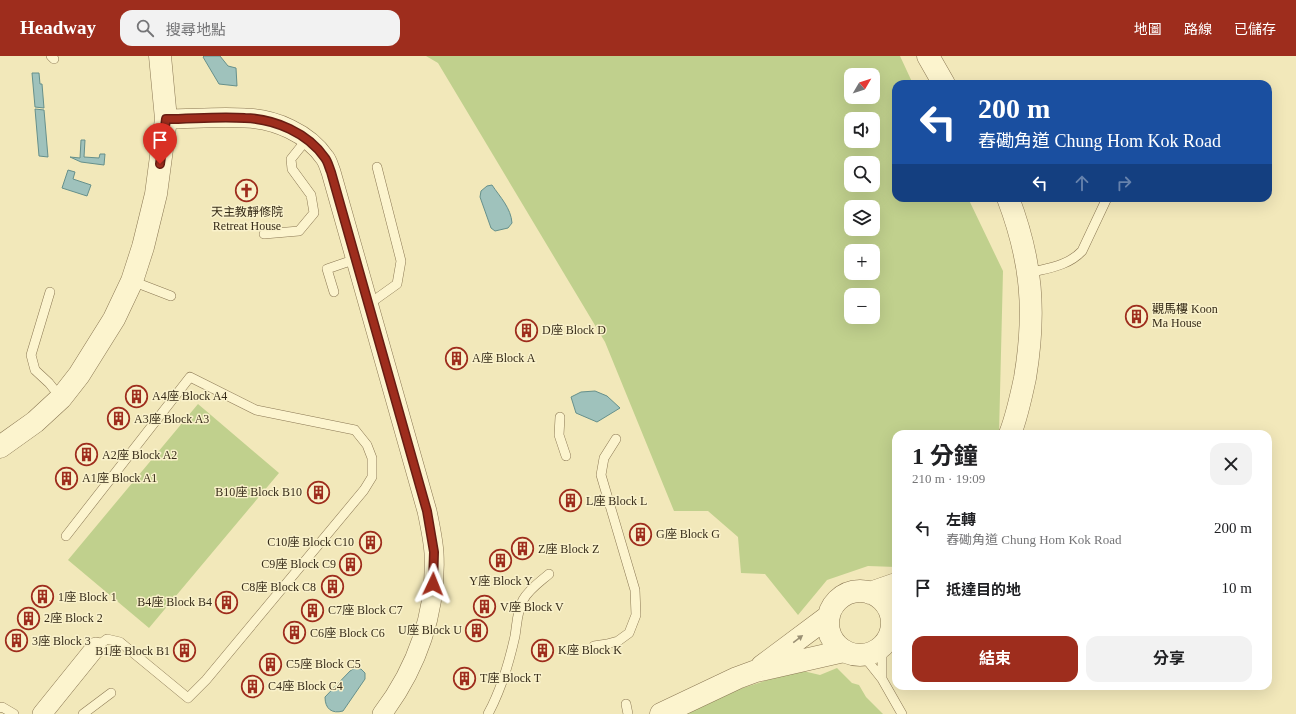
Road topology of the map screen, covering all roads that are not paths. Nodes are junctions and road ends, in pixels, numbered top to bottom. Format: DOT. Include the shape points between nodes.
graph roads {
  1 [pos="160,56"];
  2 [pos="928,56"];
  3 [pos="942,80"];
  4 [pos="166,119"];
  5 [pos="307,140"];
  6 [pos="377,167"];
  7 [pos="1009,202"];
  8 [pos="1105,202"];
  9 [pos="264,234"];
  10 [pos="356,259"];
  11 [pos="1029,273"];
  12 [pos="132,282"];
  13 [pos="50,292"];
  14 [pos="334,292"];
  15 [pos="171,296"];
  16 [pos="369,304"];
  17 [pos="61,398"];
  18 [pos="560,417"];
  19 [pos="1011,430"];
  20 [pos="616,438"];
  21 [pos="0,447"];
  22 [pos="566,456"];
  23 [pos="66,536"];
  24 [pos="549,574"];
  25 [pos="892,585"];
  26 [pos="870,593"];
  27 [pos="829,616"];
  28 [pos="875,641"];
  29 [pos="594,646"];
  30 [pos="96,647"];
  31 [pos="756,671"];
  32 [pos="882,679"];
  33 [pos="111,693"];
  34 [pos="626,704"];
  35 [pos="0,708"];
  36 [pos="14,714"];
  37 [pos="42,714"];
  38 [pos="83,714"];
  39 [pos="382,714"];
  40 [pos="488,714"];
  41 [pos="628,714"];
  42 [pos="661,714"];
  43 [pos="902,714"];
  1 -- 4 [label="street"];
  2 -- 3 [label="street"];
  4 -- 5 [label="street" via="246,118 277,124"];
  4 -- 12 [label="street" via="156,194"];
  5 -- 9 [label="lane" via="291,159 292,169 311,196 314,213 299,231"];
  5 -- 10 [label="street" via="326,159"];
  6 -- 16 [label="lane" via="401,261 397,284"];
  7 -- 11 [label="street"];
  8 -- 11 [label="lane" via="1082,251 1073,260"];
  10 -- 14 [label="lane" via="327,269"];
  10 -- 16 [label="street"];
  11 -- 19 [label="street" via="1031,312 1028,357 1023,388"];
  12 -- 15 [label="lane"];
  12 -- 17 [label="street" via="114,319 79,375"];
  13 -- 17 [label="lane" via="31,355 35,370"];
  16 -- 39 [label="street" via="427,511 434,552 432,595 423,637 404,680"];
  17 -- 21 [label="street" via="35,422"];
  18 -- 22 [label="lane" via="559,435"];
  20 -- 29 [label="lane" via="604,458 601,475 635,590 636,615 629,633 618,641"];
  23 -- 30 [label="lane" via="190,377 256,410 355,430 367,445 372,458 372,477 364,490 206,680 188,698 120,642 107,639"];
  24 -- 40 [label="lane" via="528,592 524,599 502,683"];
  25 -- 26 [label="street"];
  26 -- 27 [label="street" via="860,591 840,598 832,606"];
  26 -- 28 [label="street" via="880,598 891,616"];
  27 -- 28 [label="street" via="828,626 836,644"];
  31 -- 27 [label="street, one-way"];
  28 -- 31 [label="street"];
  28 -- 32 [label="lane"];
  28 -- 32 [label="lane"];
  30 -- 37 [label="street"];
  31 -- 42 [label="street"];
  32 -- 43 [label="lane"];
  33 -- 38 [label="lane"];
  34 -- 41 [label="lane"];
  35 -- 36 [label="lane"];
}
